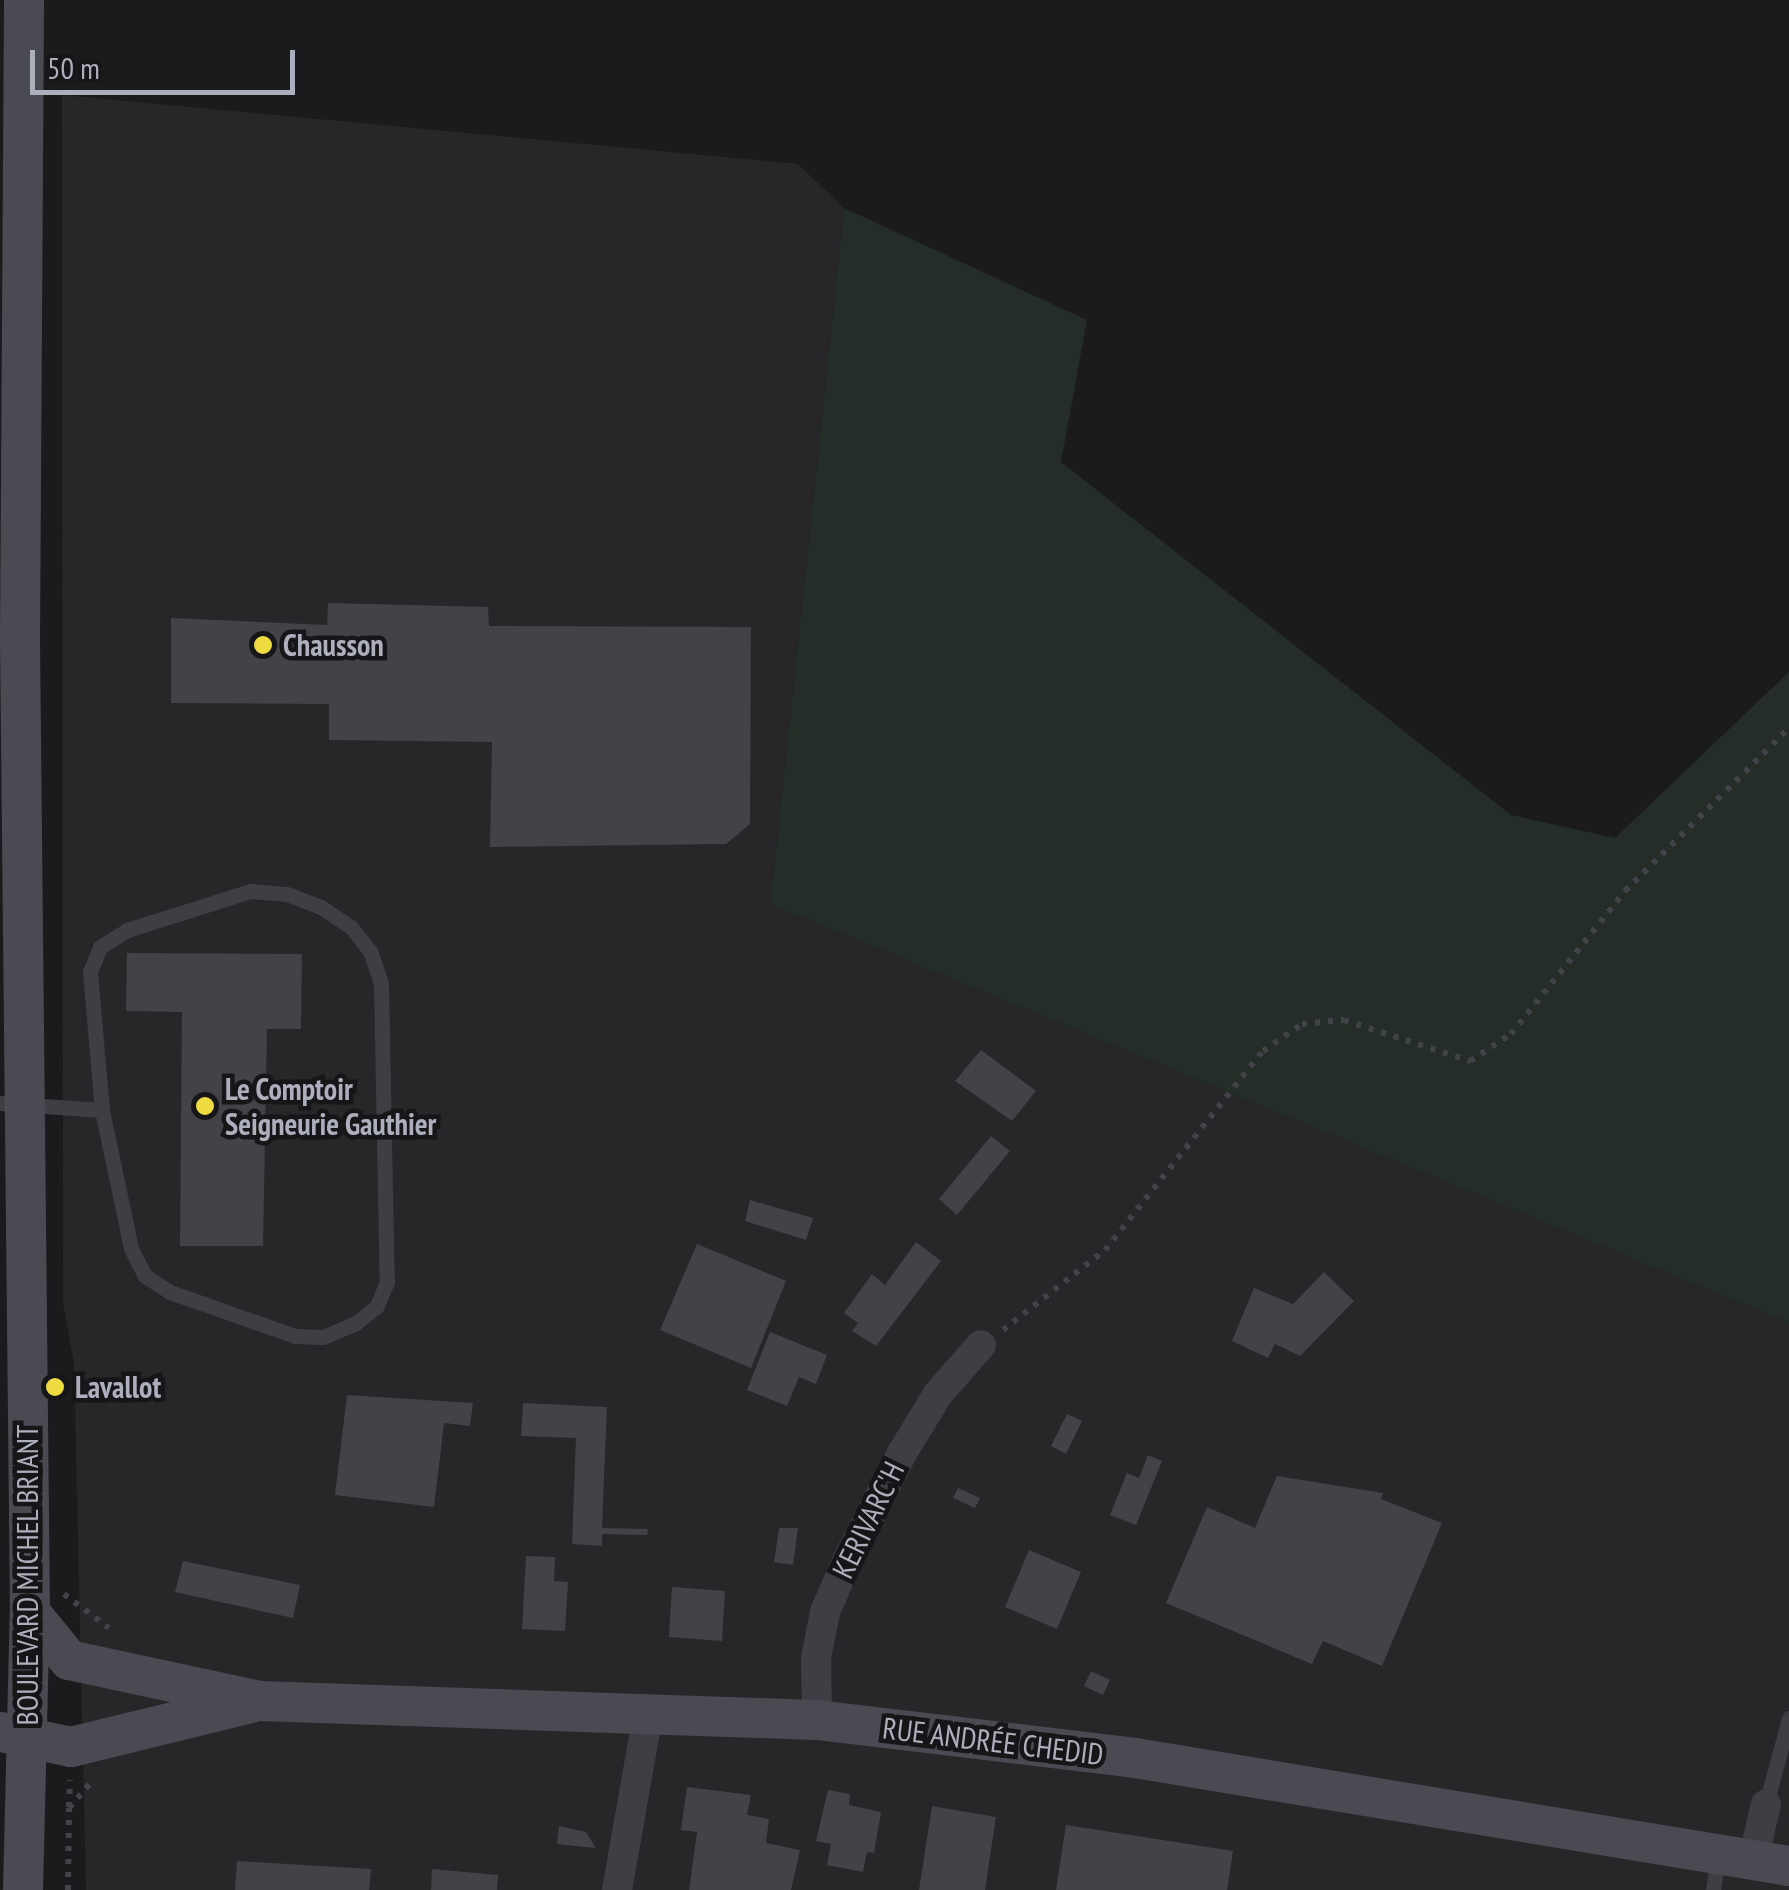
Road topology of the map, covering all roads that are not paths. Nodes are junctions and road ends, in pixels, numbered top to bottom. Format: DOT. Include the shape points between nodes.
graph roads {
  1 [pos="24,0"];
  2 [pos="12,1103"];
  3 [pos="102,1110"];
  4 [pos="981,1345"];
  5 [pos="30,1612"];
  6 [pos="70,1660"];
  7 [pos="14,1694"];
  8 [pos="260,1701"];
  9 [pos="648,1714"];
  10 [pos="1789,1718"];
  11 [pos="817,1720"];
  12 [pos="13,1734"];
  13 [pos="71,1747"];
  14 [pos="1766,1804"];
  15 [pos="13,1853"];
  16 [pos="1744,1867"];
  17 [pos="24,1890"];
  18 [pos="617,1890"];
  1 -- 2 [label="street, BOULEVARD MICHEL BRIANT"];
  2 -- 3 [label="lane"];
  2 -- 5 [label="street, BOULEVARD MICHEL BRIANT"];
  3 -- 3 [label="lane" via="144,1276 170,1292 295,1336 323,1337 356,1324 377,1306 387,1282 381,983 370,951 351,927 287,894 251,891 127,930 100,947 90,972"];
  4 -- 11 [label="street, KERIVARC'H" via="929,1408 847,1561 825,1612 816,1658"];
  5 -- 6 [label="street"];
  5 -- 7 [label="street, BOULEVARD MICHEL BRIANT"];
  6 -- 7 [label="street"];
  6 -- 8 [label="street, RUE ANDRÉE CHEDID"];
  7 -- 12 [label="street, BOULEVARD MICHEL BRIANT"];
  8 -- 9 [label="street, RUE ANDRÉE CHEDID"];
  8 -- 13 [label="street, RUE ANDRÉE CHEDID"];
  9 -- 11 [label="street, RUE ANDRÉE CHEDID"];
  9 -- 18 [label="street"];
  10 -- 14 [label="lane"];
  11 -- 16 [label="street, RUE ANDRÉE CHEDID" via="1135,1758"];
  12 -- 13 [label="street"];
  12 -- 15 [label="street, BOULEVARD MICHEL BRIANT"];
  13 -- 15 [label="street"];
  14 -- 16 [label="street, RUE ANDRÉE CHEDID"];
  15 -- 17 [label="street, BOULEVARD MICHEL BRIANT"];
}
